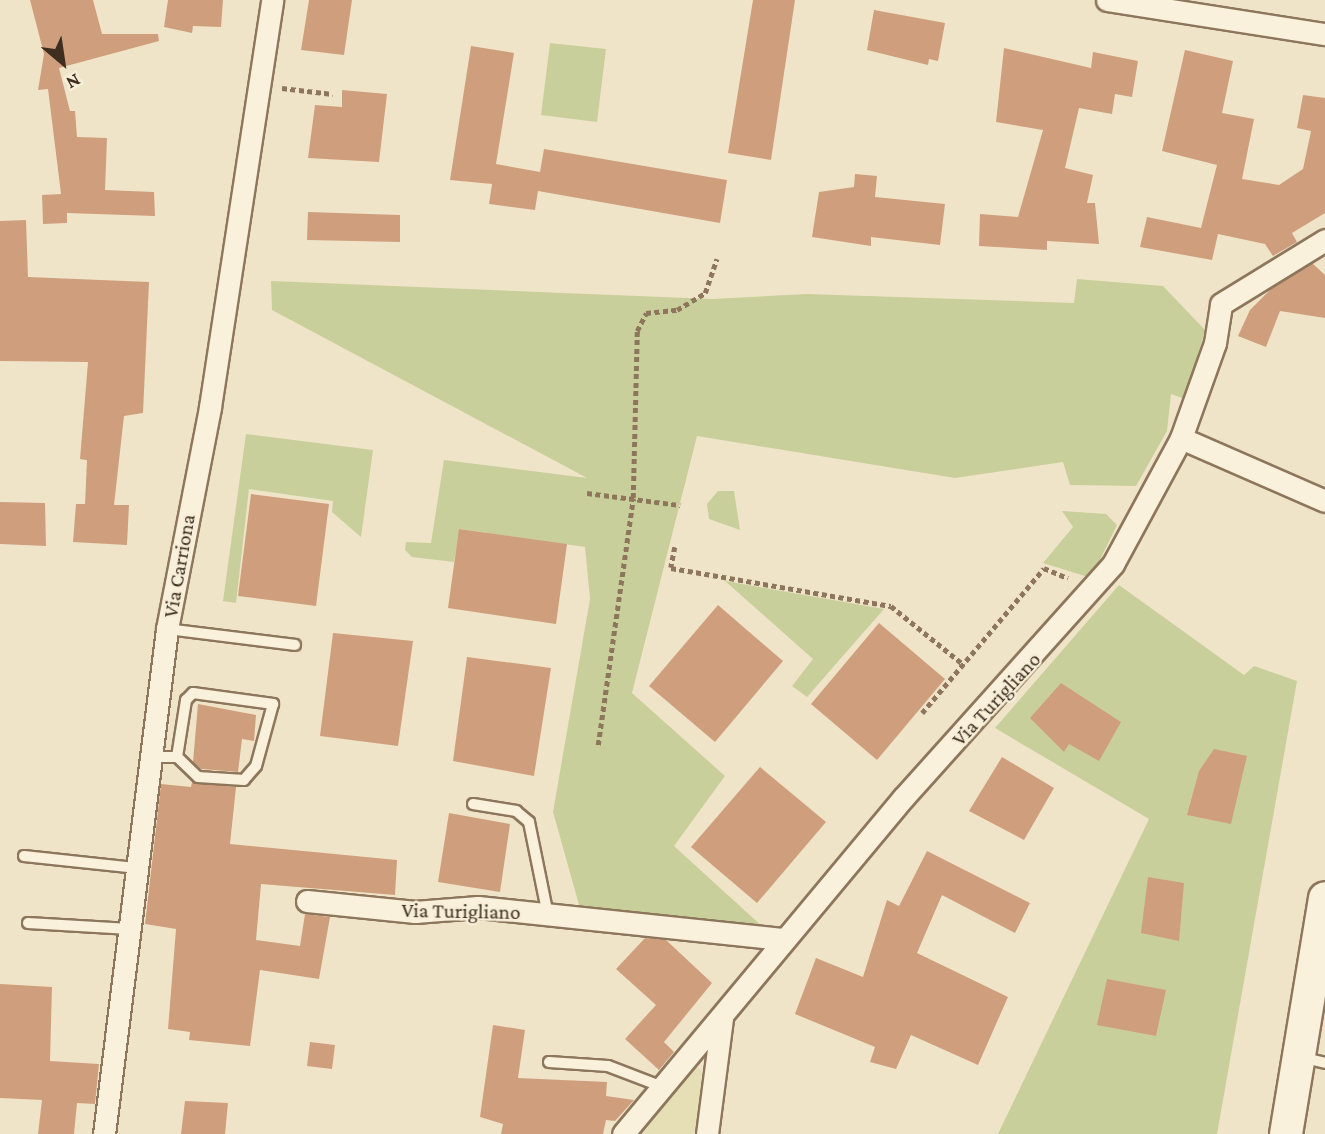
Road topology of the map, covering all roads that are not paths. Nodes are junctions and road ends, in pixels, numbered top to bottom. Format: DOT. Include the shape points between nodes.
graph roads {
  1 [pos="272,0"];
  2 [pos="1107,0"];
  3 [pos="1325,34"];
  4 [pos="1325,240"];
  5 [pos="1181,439"];
  6 [pos="1325,501"];
  7 [pos="167,629"];
  8 [pos="295,645"];
  9 [pos="150,757"];
  10 [pos="177,757"];
  11 [pos="472,804"];
  12 [pos="24,856"];
  13 [pos="137,868"];
  14 [pos="1325,898"];
  15 [pos="307,901"];
  16 [pos="548,915"];
  17 [pos="28,923"];
  18 [pos="130,929"];
  19 [pos="782,939"];
  20 [pos="722,1017"];
  21 [pos="1312,1059"];
  22 [pos="549,1062"];
  23 [pos="663,1087"];
  24 [pos="104,1134"];
  25 [pos="623,1134"];
  26 [pos="707,1134"];
  27 [pos="1286,1134"];
  1 -- 7 [label="street, Via Carriona" via="210,407"];
  2 -- 3 [label="street"];
  4 -- 5 [label="street, Via Turigliano" via="1221,304 1216,343"];
  5 -- 6 [label="street"];
  5 -- 19 [label="street, Via Turigliano" via="1150,504 1095,589"];
  7 -- 8 [label="lane"];
  7 -- 9 [label="street, Via Carriona"];
  9 -- 10 [label="lane"];
  9 -- 13 [label="street, Via Carriona"];
  10 -- 10 [label="lane" via="186,700 193,693 273,704 256,766 244,780 192,775"];
  11 -- 16 [label="lane" via="516,811 529,822"];
  12 -- 13 [label="lane"];
  13 -- 18 [label="street, Via Carriona"];
  14 -- 21 [label="main road"];
  15 -- 16 [label="street, Via Turigliano" via="415,912 478,907"];
  16 -- 19 [label="street, Via Turigliano"];
  17 -- 18 [label="lane"];
  18 -- 24 [label="street, Via Carriona"];
  19 -- 20 [label="street, Via Turigliano"];
  20 -- 23 [label="street, Via Turigliano"];
  20 -- 26 [label="street"];
  21 -- 27 [label="main road"];
  22 -- 23 [label="lane" via="608,1066"];
  23 -- 25 [label="street, Via Turigliano"];
}
